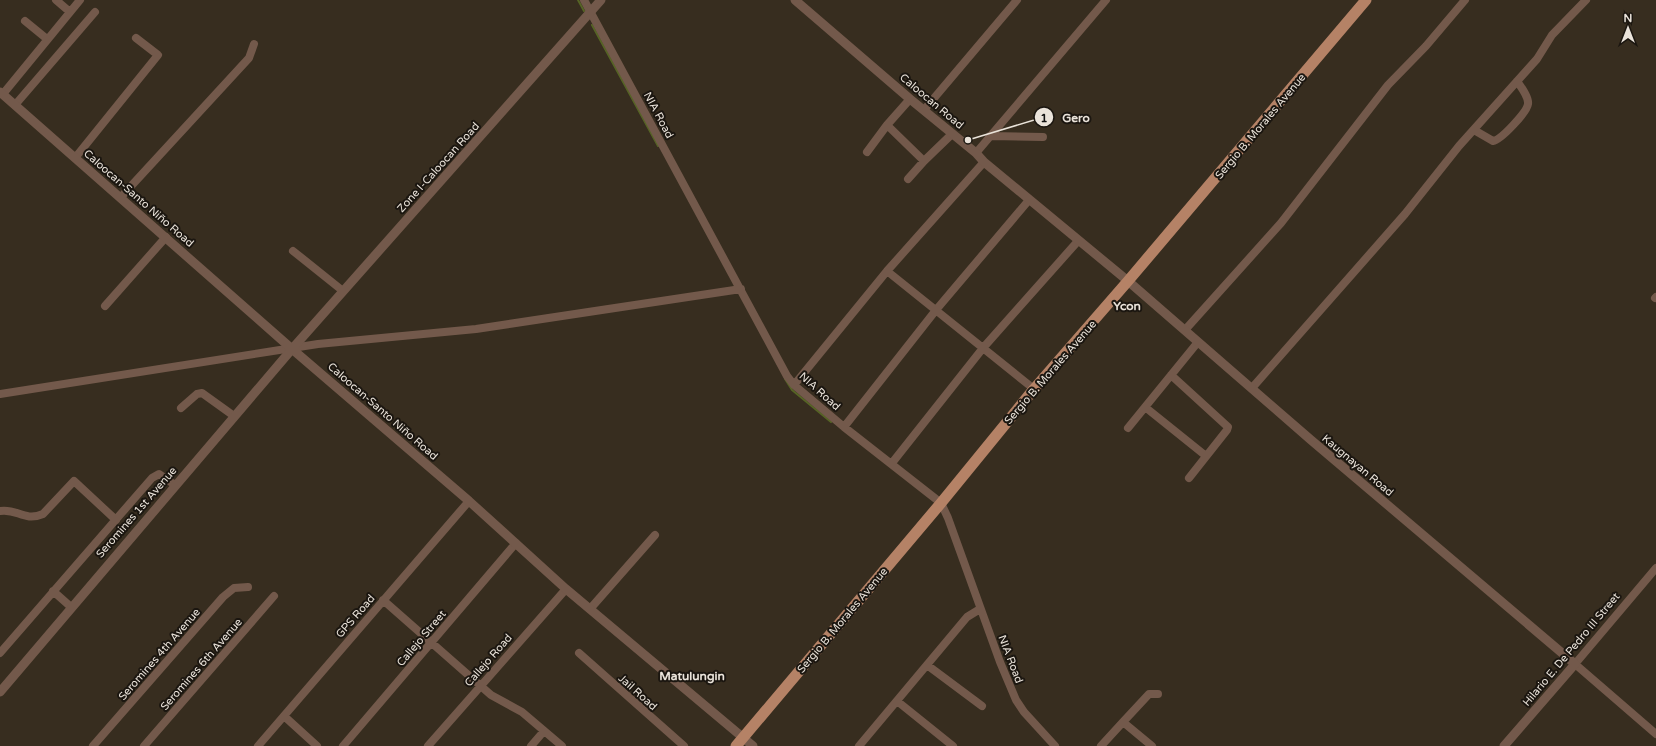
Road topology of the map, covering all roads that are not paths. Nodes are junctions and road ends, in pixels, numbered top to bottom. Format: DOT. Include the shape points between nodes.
graph roads {
  1 [pos="56,0"];
  2 [pos="80,0"];
  3 [pos="584,0"];
  4 [pos="600,0"];
  5 [pos="795,0"];
  6 [pos="1017,0"];
  7 [pos="1106,0"];
  8 [pos="1366,0"];
  9 [pos="1465,0"];
  10 [pos="1586,0"];
  11 [pos="70,12"];
  12 [pos="95,12"];
  13 [pos="591,12"];
  14 [pos="25,21"];
  15 [pos="136,38"];
  16 [pos="47,39"];
  17 [pos="254,44"];
  18 [pos="1517,81"];
  19 [pos="1,93"];
  20 [pos="910,99"];
  21 [pos="15,105"];
  22 [pos="924,110"];
  23 [pos="887,125"];
  24 [pos="1474,130"];
  25 [pos="952,134"];
  26 [pos="990,136"];
  27 [pos="1043,137"];
  28 [pos="867,152"];
  29 [pos="976,154"];
  30 [pos="75,158"];
  31 [pos="924,161"];
  32 [pos="984,162"];
  33 [pos="908,179"];
  34 [pos="121,198"];
  35 [pos="1029,200"];
  36 [pos="166,237"];
  37 [pos="1078,241"];
  38 [pos="293,251"];
  39 [pos="887,271"];
  40 [pos="1128,281"];
  41 [pos="741,289"];
  42 [pos="343,292"];
  43 [pos="104,306"];
  44 [pos="936,310"];
  45 [pos="1185,330"];
  46 [pos="1198,342"];
  47 [pos="983,348"];
  48 [pos="292,349"];
  49 [pos="1171,375"];
  50 [pos="794,385"];
  51 [pos="1034,388"];
  52 [pos="1252,388"];
  53 [pos="0,394"];
  54 [pos="1145,407"];
  55 [pos="181,408"];
  56 [pos="234,416"];
  57 [pos="844,427"];
  58 [pos="1128,428"];
  59 [pos="1206,456"];
  60 [pos="892,464"];
  61 [pos="1189,478"];
  62 [pos="175,485"];
  63 [pos="468,501"];
  64 [pos="941,503"];
  65 [pos="0,511"];
  66 [pos="116,520"];
  67 [pos="655,535"];
  68 [pos="516,543"];
  69 [pos="1656,568"];
  70 [pos="248,587"];
  71 [pos="566,589"];
  72 [pos="53,591"];
  73 [pos="274,596"];
  74 [pos="383,600"];
  75 [pos="71,607"];
  76 [pos="590,609"];
  77 [pos="977,611"];
  78 [pos="432,642"];
  79 [pos="0,652"];
  80 [pos="579,653"];
  81 [pos="1576,664"];
  82 [pos="927,665"];
  83 [pos="480,686"];
  84 [pos="0,692"];
  85 [pos="1158,694"];
  86 [pos="897,701"];
  87 [pos="982,706"];
  88 [pos="284,716"];
  89 [pos="1123,722"];
  90 [pos="544,731"];
  91 [pos="1656,734"];
  92 [pos="739,742"];
  93 [pos="93,746"];
  94 [pos="144,746"];
  95 [pos="258,746"];
  96 [pos="317,746"];
  97 [pos="343,746"];
  98 [pos="428,746"];
  99 [pos="531,746"];
  100 [pos="562,746"];
  101 [pos="684,746"];
  102 [pos="753,746"];
  103 [pos="859,746"];
  104 [pos="953,746"];
  105 [pos="1055,746"];
  106 [pos="1101,746"];
  107 [pos="1152,746"];
  108 [pos="1504,746"];
  1 -- 11 [label="street"];
  2 -- 11 [label="street"];
  3 -- 13 [label="street, NIA Road"];
  4 -- 13 [label="street, Zone I-Caloocan Road"];
  5 -- 20 [label="street, Caloocan Road"];
  6 -- 22 [label="street"];
  7 -- 26 [label="street"];
  8 -- 40 [label="main road, Sergio B. Morales Avenue"];
  9 -- 45 [label="street" via="1388,85 1280,223"];
  10 -- 18 [label="street" via="1552,35 1537,59"];
  11 -- 16 [label="street"];
  12 -- 21 [label="street"];
  13 -- 41 [label="street, NIA Road"];
  13 -- 42 [label="street, Zone I-Caloocan Road"];
  14 -- 16 [label="street"];
  15 -- 30 [label="street" via="158,55"];
  16 -- 19 [label="street"];
  17 -- 34 [label="street" via="249,58"];
  18 -- 24 [label="street"];
  18 -- 24 [label="street" via="1527,98 1528,105 1514,123 1496,140 1489,140"];
  19 -- 21 [label="street, Caloocan-Santo Niño Road"];
  20 -- 22 [label="street, Caloocan Road"];
  20 -- 23 [label="street"];
  21 -- 30 [label="street, Caloocan-Santo Niño Road"];
  22 -- 25 [label="street, Caloocan Road"];
  23 -- 28 [label="street"];
  23 -- 31 [label="street"];
  24 -- 52 [label="street" via="1405,214"];
  25 -- 29 [label="street, Caloocan Road"];
  25 -- 31 [label="street"];
  26 -- 27 [label="street"];
  26 -- 29 [label="street"];
  29 -- 32 [label="street, Caloocan Road"];
  30 -- 34 [label="street, Caloocan-Santo Niño Road"];
  31 -- 33 [label="street"];
  32 -- 35 [label="street, Caloocan Road"];
  32 -- 39 [label="street"];
  34 -- 36 [label="street, Caloocan-Santo Niño Road"];
  35 -- 37 [label="street, Caloocan Road"];
  35 -- 44 [label="street"];
  36 -- 43 [label="street"];
  36 -- 48 [label="street, Caloocan-Santo Niño Road"];
  37 -- 40 [label="street, Caloocan Road"];
  37 -- 47 [label="street"];
  38 -- 42 [label="street"];
  39 -- 44 [label="street"];
  39 -- 50 [label="street"];
  40 -- 45 [label="street, Kaugnayan Road"];
  40 -- 51 [label="main road, Sergio B. Morales Avenue"];
  41 -- 48 [label="street" via="476,329 318,344"];
  41 -- 50 [label="street, NIA Road"];
  42 -- 48 [label="street, Zone I-Caloocan Road"];
  44 -- 47 [label="street"];
  44 -- 57 [label="street"];
  45 -- 46 [label="street, Kaugnayan Road"];
  46 -- 49 [label="street"];
  46 -- 52 [label="street, Kaugnayan Road"];
  47 -- 51 [label="street"];
  47 -- 60 [label="street"];
  48 -- 53 [label="street" via="224,357"];
  48 -- 56 [label="street, Seromines 1st Avenue"];
  48 -- 63 [label="street, Caloocan-Santo Niño Road"];
  49 -- 54 [label="street"];
  49 -- 59 [label="street" via="1228,427"];
  50 -- 57 [label="street, NIA Road"];
  51 -- 64 [label="main road, Sergio B. Morales Avenue"];
  52 -- 81 [label="street, Kaugnayan Road"];
  54 -- 58 [label="street"];
  54 -- 59 [label="street"];
  55 -- 56 [label="street" via="197,394 202,393"];
  56 -- 62 [label="street, Seromines 1st Avenue"];
  57 -- 60 [label="street, NIA Road"];
  59 -- 61 [label="street"];
  60 -- 64 [label="street, NIA Road"];
  62 -- 66 [label="street" via="163,475 156,474"];
  62 -- 75 [label="street, Seromines 1st Avenue"];
  63 -- 68 [label="street, Caloocan-Santo Niño Road"];
  63 -- 74 [label="street, GPS Road"];
  64 -- 77 [label="street, NIA Road"];
  64 -- 92 [label="main road, Sergio B. Morales Avenue"];
  65 -- 66 [label="street" via="10,511 29,517 42,514 74,481"];
  66 -- 72 [label="street"];
  67 -- 76 [label="street"];
  68 -- 71 [label="street, Caloocan-Santo Niño Road"];
  68 -- 78 [label="street, Callejo Street"];
  69 -- 81 [label="street, Hilario E. De Pedro III Street"];
  70 -- 93 [label="street, Seromines 4th Avenue" via="234,588 223,597"];
  71 -- 76 [label="street, Caloocan-Santo Niño Road"];
  71 -- 83 [label="street, Callejo Road"];
  72 -- 75 [label="street"];
  72 -- 79 [label="street"];
  73 -- 94 [label="street, Seromines 6th Avenue"];
  74 -- 78 [label="street"];
  74 -- 88 [label="street, GPS Road"];
  75 -- 84 [label="street, Seromines 1st Avenue"];
  76 -- 92 [label="street, Caloocan-Santo Niño Road"];
  77 -- 82 [label="street" via="967,617"];
  77 -- 105 [label="street, NIA Road" via="1016,700"];
  78 -- 83 [label="street"];
  78 -- 97 [label="street, Callejo Street"];
  80 -- 101 [label="street, Jail Road"];
  81 -- 91 [label="street"];
  81 -- 108 [label="street, Hilario E. De Pedro III Street"];
  82 -- 86 [label="street"];
  82 -- 87 [label="street"];
  83 -- 90 [label="street" via="500,701 522,712"];
  83 -- 98 [label="street, Callejo Road"];
  85 -- 89 [label="street" via="1149,694"];
  86 -- 103 [label="street"];
  86 -- 104 [label="street"];
  88 -- 95 [label="street, GPS Road"];
  88 -- 96 [label="street"];
  89 -- 106 [label="street"];
  89 -- 107 [label="street"];
  90 -- 99 [label="street"];
  90 -- 100 [label="street"];
  92 -- 102 [label="street, Caloocan-Santo Niño Road"];
}
